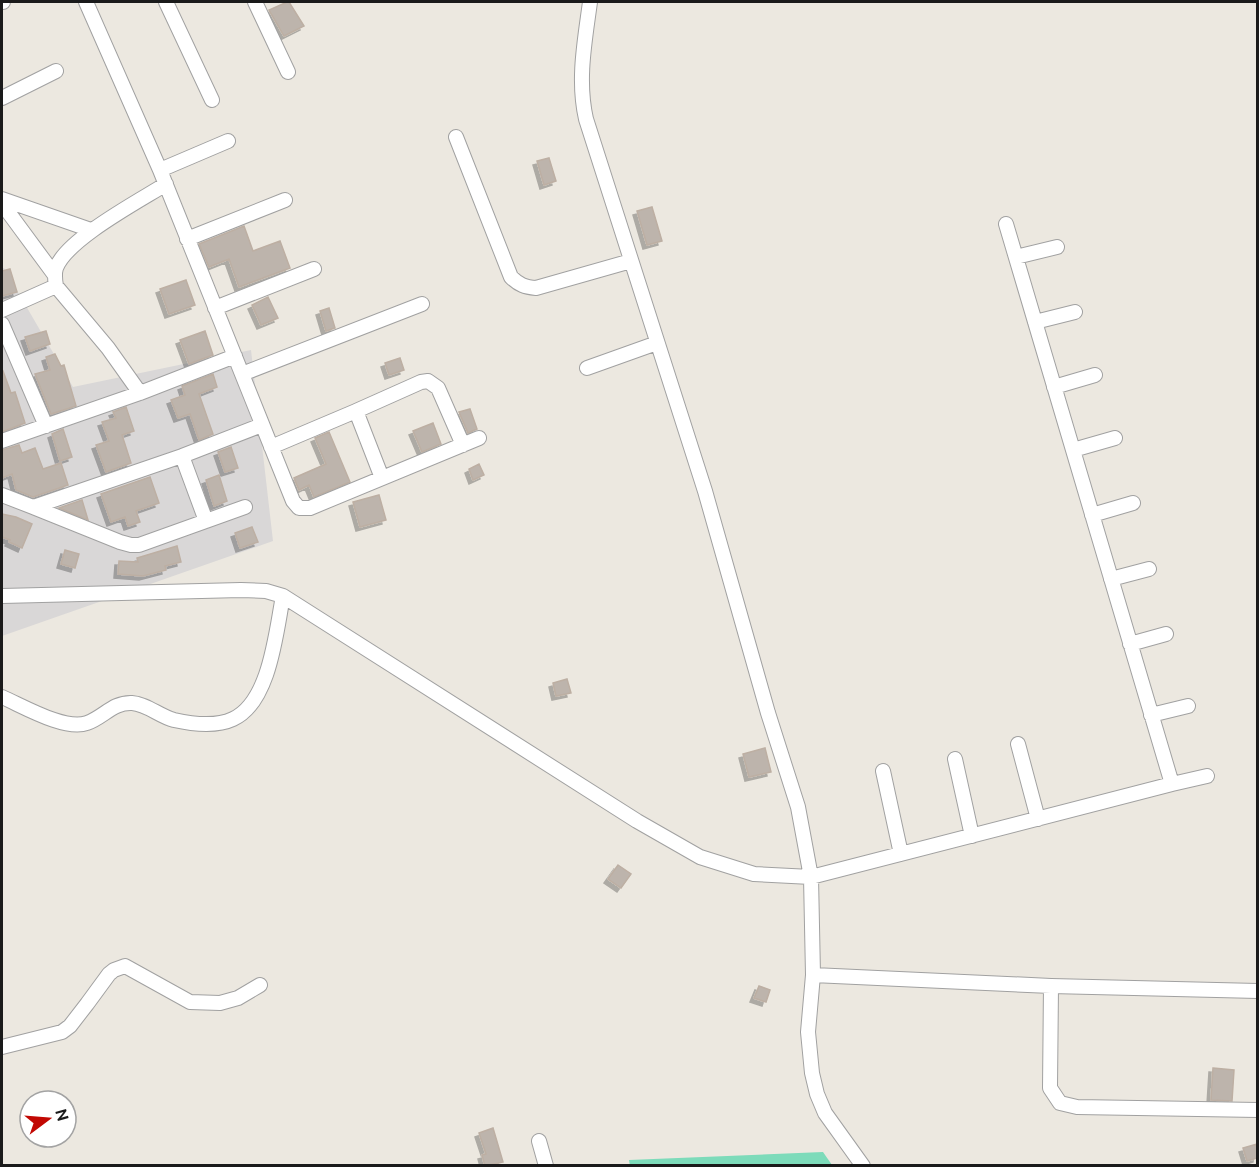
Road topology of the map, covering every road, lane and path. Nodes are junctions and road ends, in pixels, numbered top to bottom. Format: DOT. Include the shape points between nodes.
graph roads {
  1 [pos="87,2"];
  2 [pos="166,2"];
  3 [pos="255,2"];
  4 [pos="590,2"];
  5 [pos="56,71"];
  6 [pos="288,72"];
  7 [pos="2,98"];
  8 [pos="212,100"];
  9 [pos="456,137"];
  10 [pos="228,141"];
  11 [pos="160,170"];
  12 [pos="166,184"];
  13 [pos="285,200"];
  14 [pos="5,206"];
  15 [pos="1006,224"];
  16 [pos="91,230"];
  17 [pos="187,239"];
  18 [pos="1057,246"];
  19 [pos="1016,257"];
  20 [pos="631,261"];
  21 [pos="314,269"];
  22 [pos="55,280"];
  23 [pos="422,303"];
  24 [pos="215,308"];
  25 [pos="2,310"];
  26 [pos="1075,312"];
  27 [pos="1035,322"];
  28 [pos="2,324"];
  29 [pos="657,344"];
  30 [pos="234,356"];
  31 [pos="587,368"];
  32 [pos="242,374"];
  33 [pos="1095,375"];
  34 [pos="1054,387"];
  35 [pos="140,393"];
  36 [pos="356,411"];
  37 [pos="262,425"];
  38 [pos="46,426"];
  39 [pos="479,438"];
  40 [pos="1114,438"];
  41 [pos="2,441"];
  42 [pos="463,445"];
  43 [pos="271,447"];
  44 [pos="1073,450"];
  45 [pos="182,456"];
  46 [pos="382,478"];
  47 [pos="2,495"];
  48 [pos="1132,503"];
  49 [pos="33,507"];
  50 [pos="245,507"];
  51 [pos="1092,515"];
  52 [pos="206,521"];
  53 [pos="1149,569"];
  54 [pos="1111,579"];
  55 [pos="2,596"];
  56 [pos="283,596"];
  57 [pos="1166,634"];
  58 [pos="1130,644"];
  59 [pos="2,697"];
  60 [pos="1188,706"];
  61 [pos="1151,715"];
  62 [pos="1018,744"];
  63 [pos="955,759"];
  64 [pos="883,771"];
  65 [pos="1207,776"];
  66 [pos="1172,784"];
  67 [pos="1038,819"];
  68 [pos="972,836"];
  69 [pos="901,854"];
  70 [pos="811,877"];
  71 [pos="813,975"];
  72 [pos="260,986"];
  73 [pos="1051,986"];
  74 [pos="1257,991"];
  75 [pos="2,1047"];
  76 [pos="1257,1110"];
  77 [pos="539,1141"];
  78 [pos="546,1166"];
  79 [pos="863,1166"];
  1 -- 11 [label="street"];
  2 -- 8 [label="street"];
  3 -- 6 [label="street"];
  4 -- 20 [label="street" via="582,101"];
  5 -- 7 [label="street"];
  9 -- 20 [label="street" via="511,277 518,284 536,288"];
  10 -- 11 [label="street"];
  11 -- 12 [label="street"];
  12 -- 16 [label="street"];
  12 -- 17 [label="street"];
  13 -- 17 [label="street"];
  14 -- 16 [label="street"];
  14 -- 22 [label="street"];
  15 -- 19 [label="street"];
  16 -- 22 [label="street" via="64,256 57,266"];
  17 -- 24 [label="street"];
  18 -- 19 [label="street"];
  19 -- 27 [label="street"];
  20 -- 29 [label="street"];
  21 -- 24 [label="street"];
  22 -- 25 [label="street"];
  22 -- 35 [label="street"];
  23 -- 32 [label="street"];
  24 -- 30 [label="street"];
  26 -- 27 [label="street"];
  27 -- 34 [label="street"];
  28 -- 38 [label="street"];
  29 -- 31 [label="street"];
  29 -- 70 [label="street" via="705,491 798,807"];
  30 -- 32 [label="street"];
  30 -- 35 [label="street"];
  32 -- 37 [label="street"];
  33 -- 34 [label="street"];
  34 -- 44 [label="street"];
  35 -- 38 [label="street"];
  36 -- 42 [label="street" via="428,381 438,388"];
  36 -- 43 [label="street"];
  36 -- 46 [label="street"];
  37 -- 43 [label="street"];
  37 -- 45 [label="street"];
  38 -- 41 [label="street"];
  39 -- 42 [label="street"];
  40 -- 44 [label="street"];
  42 -- 46 [label="street"];
  43 -- 46 [label="street" via="299,508 310,508"];
  44 -- 51 [label="street"];
  45 -- 49 [label="street"];
  45 -- 52 [label="street"];
  47 -- 49 [label="street"];
  48 -- 51 [label="street"];
  49 -- 52 [label="street" via="131,545"];
  50 -- 52 [label="street"];
  51 -- 54 [label="street"];
  53 -- 54 [label="street"];
  54 -- 58 [label="street"];
  55 -- 56 [label="street" via="241,590"];
  56 -- 59 [label="street" via="266,675 251,704 234,719 205,724 173,720 142,705 123,703 86,724 69,724"];
  56 -- 70 [label="street" via="700,857 754,874"];
  57 -- 58 [label="street"];
  58 -- 61 [label="street"];
  60 -- 61 [label="street"];
  61 -- 66 [label="street"];
  62 -- 67 [label="street"];
  63 -- 68 [label="street"];
  64 -- 69 [label="street"];
  65 -- 66 [label="street"];
  66 -- 67 [label="street"];
  67 -- 68 [label="street"];
  68 -- 69 [label="street"];
  69 -- 70 [label="street"];
  70 -- 71 [label="street"];
  71 -- 73 [label="street"];
  71 -- 79 [label="street" via="808,1032 817,1094 825,1113"];
  72 -- 75 [label="street" via="220,1003 190,1002 125,966 109,974 62,1032"];
  73 -- 74 [label="street"];
  73 -- 76 [label="street" via="1050,1088 1060,1103 1077,1107"];
  77 -- 78 [label="street"];
}
